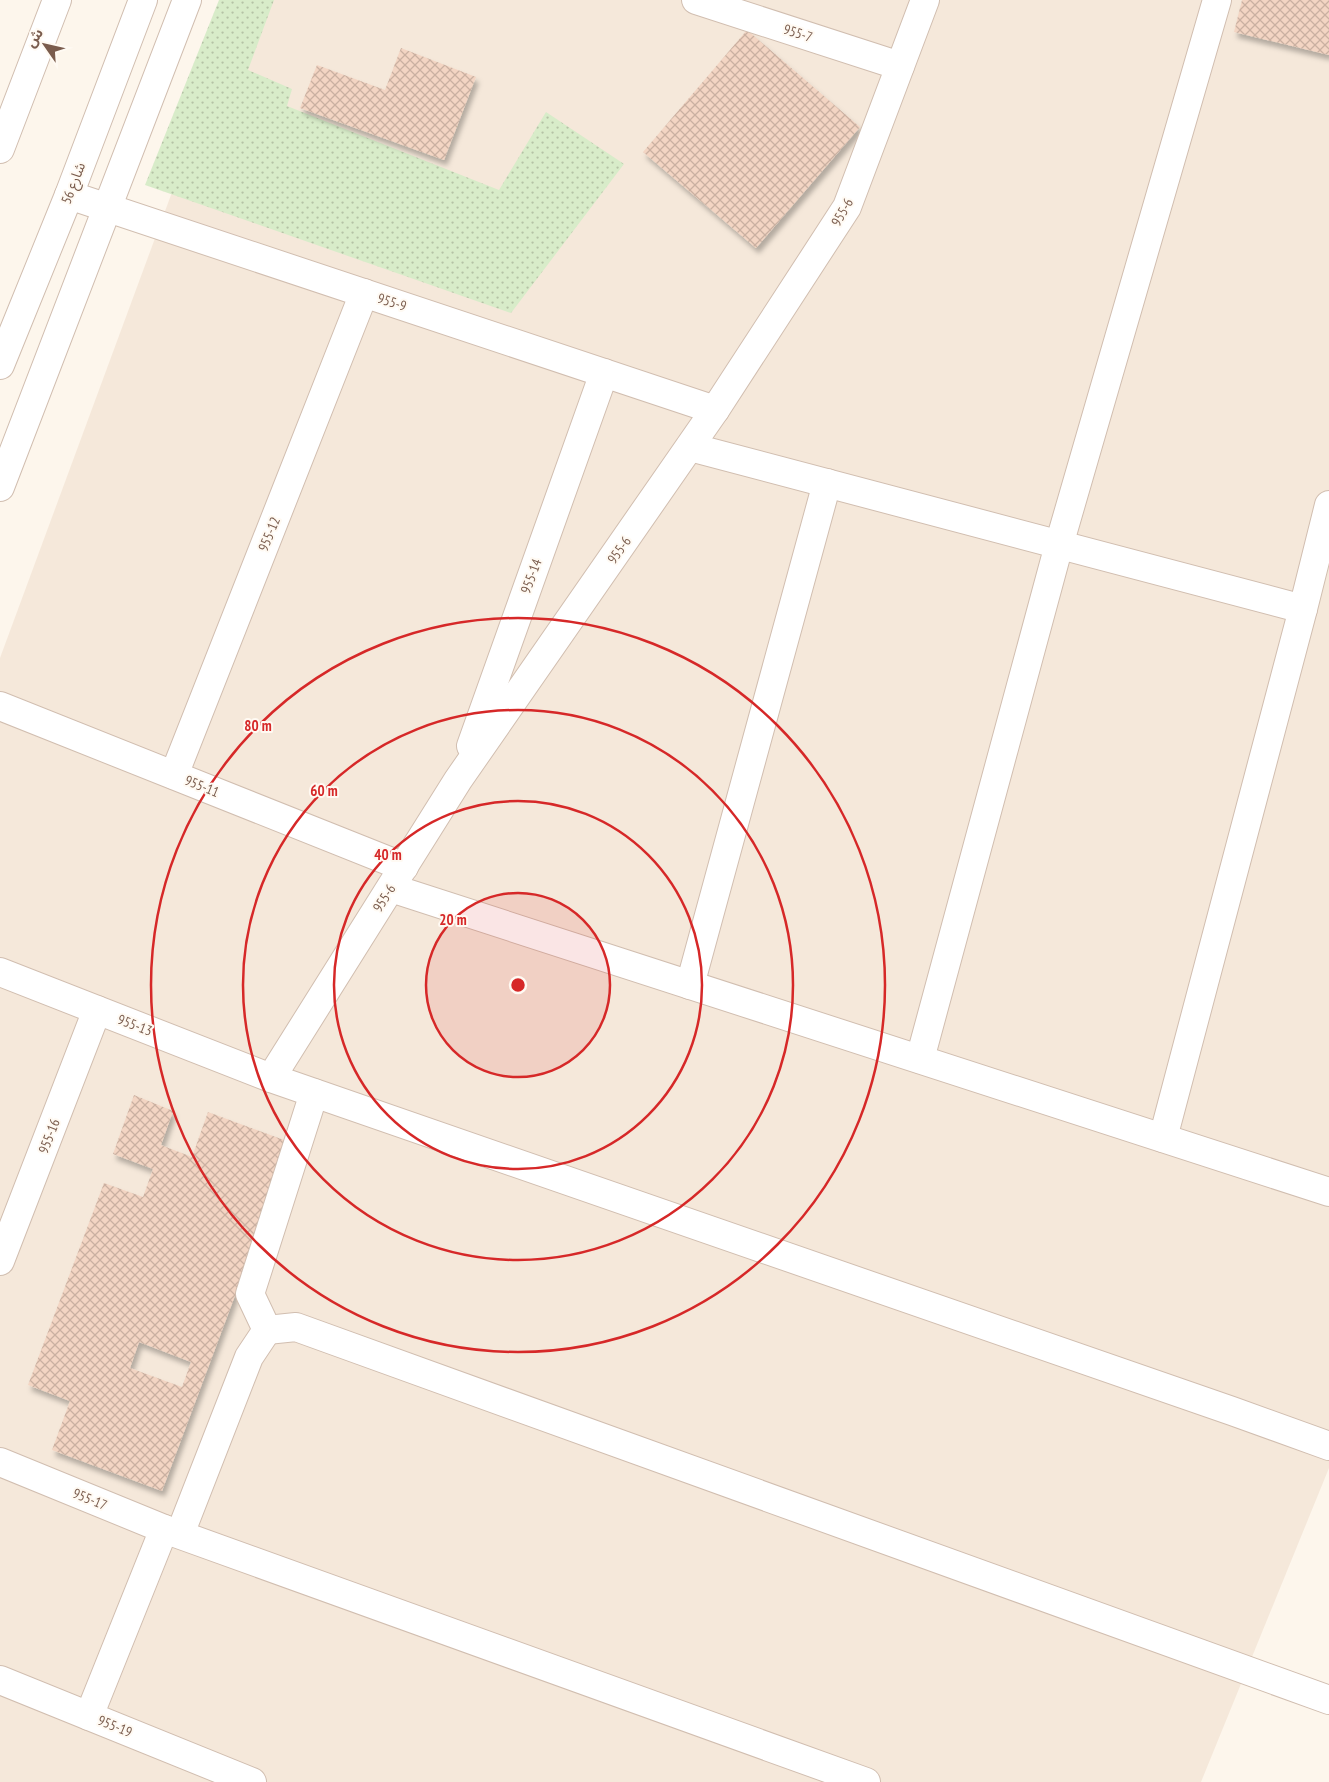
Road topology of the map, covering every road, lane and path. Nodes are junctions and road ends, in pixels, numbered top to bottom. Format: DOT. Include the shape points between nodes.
graph roads {
  1 [pos="57,0"];
  2 [pos="144,0"];
  3 [pos="187,0"];
  4 [pos="696,0"];
  5 [pos="925,0"];
  6 [pos="1217,0"];
  7 [pos="764,10"];
  8 [pos="900,66"];
  9 [pos="0,149"];
  10 [pos="69,195"];
  11 [pos="108,207"];
  12 [pos="364,293"];
  13 [pos="27,298"];
  14 [pos="0,308"];
  15 [pos="0,364"];
  16 [pos="604,373"];
  17 [pos="715,410"];
  18 [pos="690,447"];
  19 [pos="827,483"];
  20 [pos="0,487"];
  21 [pos="1329,505"];
  22 [pos="1059,545"];
  23 [pos="1303,609"];
  24 [pos="0,706"];
  25 [pos="174,775"];
  26 [pos="458,780"];
  27 [pos="397,877"];
  28 [pos="0,972"];
  29 [pos="690,984"];
  30 [pos="97,1010"];
  31 [pos="920,1059"];
  32 [pos="271,1078"];
  33 [pos="314,1093"];
  34 [pos="1163,1138"];
  35 [pos="1329,1192"];
  36 [pos="0,1262"];
  37 [pos="267,1330"];
  38 [pos="1329,1446"];
  39 [pos="0,1462"];
  40 [pos="172,1531"];
  41 [pos="0,1680"];
  42 [pos="1329,1700"];
  43 [pos="90,1716"];
  44 [pos="236,1779"];
  45 [pos="866,1782"];
  1 -- 9 [label="street"];
  2 -- 10 [label="street, شارع 56"];
  3 -- 11 [label="street"];
  4 -- 7 [label="street, 955-7"];
  5 -- 8 [label="street, 955-6"];
  6 -- 22 [label="street"];
  7 -- 8 [label="street, 955-7"];
  8 -- 17 [label="street, 955-6" via="847,206"];
  10 -- 11 [label="street, 955-9"];
  10 -- 13 [label="street, شارع 56"];
  11 -- 12 [label="street, 955-9"];
  11 -- 20 [label="street"];
  12 -- 16 [label="street, 955-9"];
  12 -- 25 [label="street, 955-12"];
  13 -- 14 [label="street"];
  13 -- 15 [label="street, شارع 56"];
  16 -- 17 [label="street, 955-9"];
  16 -- 26 [label="street, 955-14"];
  17 -- 18 [label="street, 955-6"];
  18 -- 19 [label="street"];
  18 -- 26 [label="street, 955-6"];
  19 -- 22 [label="street"];
  19 -- 29 [label="street"];
  21 -- 23 [label="street"];
  22 -- 23 [label="street"];
  22 -- 31 [label="street"];
  23 -- 34 [label="street"];
  24 -- 25 [label="street, 955-11"];
  25 -- 27 [label="street, 955-11"];
  26 -- 27 [label="street, 955-6"];
  27 -- 29 [label="street, 955-11"];
  27 -- 32 [label="street, 955-6"];
  28 -- 30 [label="street, 955-13"];
  29 -- 31 [label="street, 955-11"];
  30 -- 32 [label="street, 955-13"];
  30 -- 36 [label="street, 955-16"];
  31 -- 34 [label="street, 955-11"];
  32 -- 33 [label="street, 955-13"];
  33 -- 37 [label="street" via="250,1294"];
  33 -- 38 [label="street, 955-13"];
  34 -- 35 [label="street, 955-11"];
  37 -- 40 [label="street" via="249,1357"];
  37 -- 42 [label="street" via="296,1327"];
  39 -- 40 [label="street, 955-17"];
  40 -- 43 [label="street"];
  40 -- 45 [label="street, 955-17"];
  41 -- 43 [label="street, 955-19"];
  43 -- 44 [label="street, 955-19"];
}
